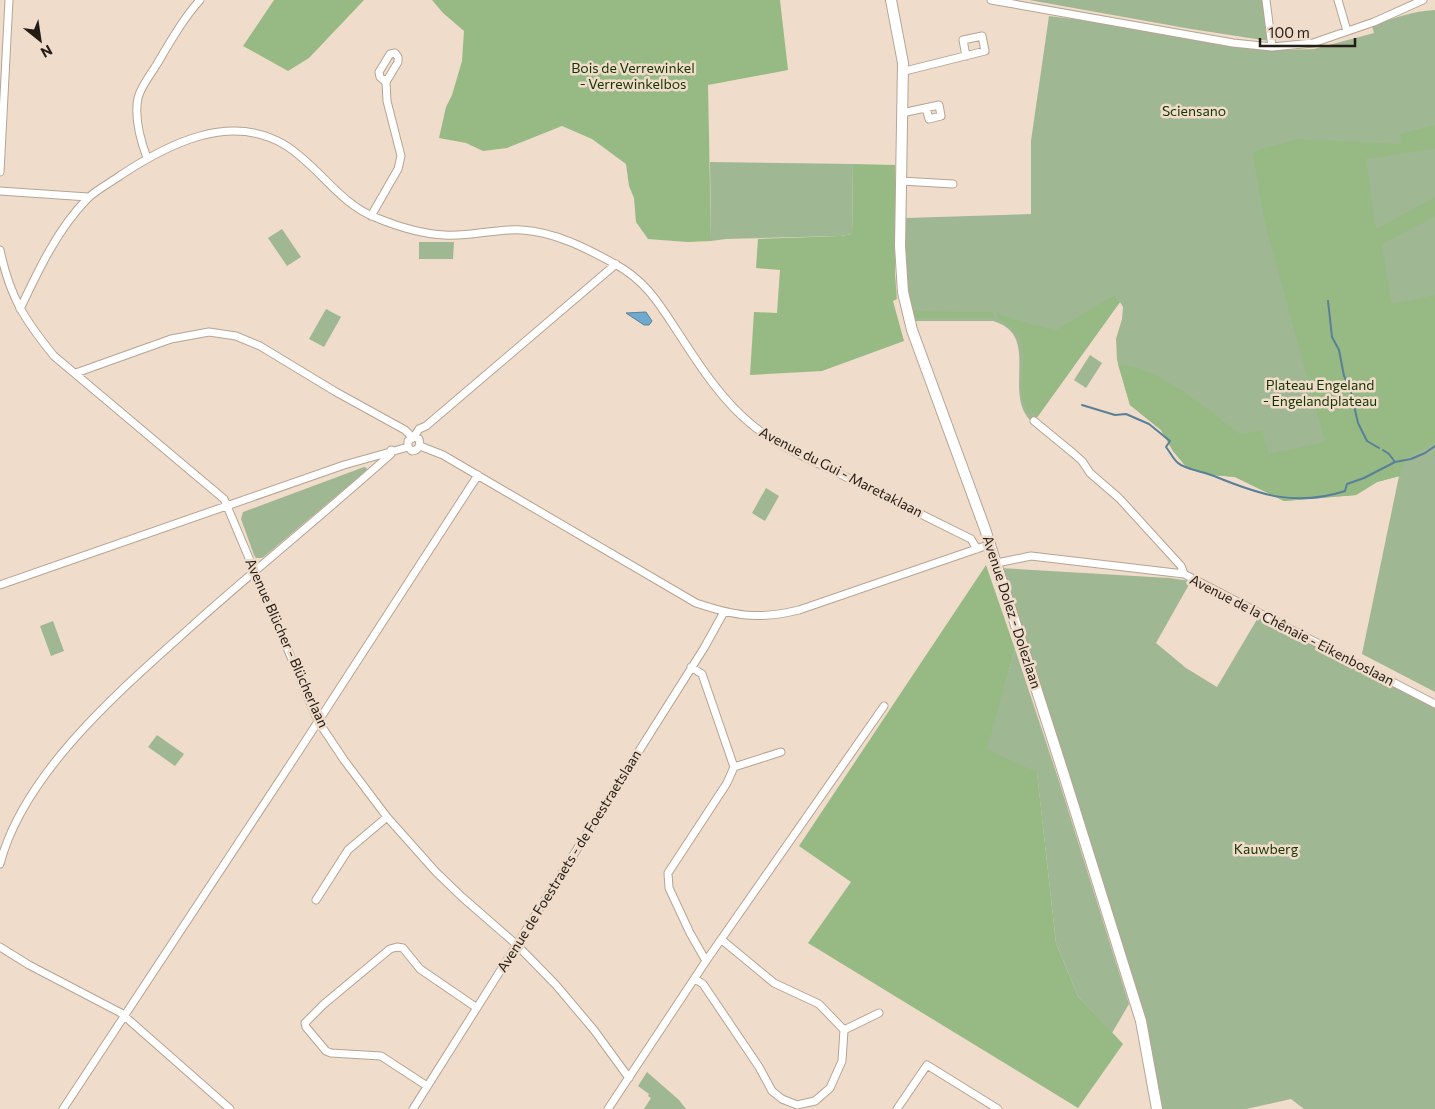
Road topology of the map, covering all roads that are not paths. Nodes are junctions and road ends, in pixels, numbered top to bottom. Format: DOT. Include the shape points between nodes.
graph roads {
  1 [pos="9,0"];
  2 [pos="200,0"];
  3 [pos="891,0"];
  4 [pos="991,0"];
  5 [pos="1266,0"];
  6 [pos="1338,0"];
  7 [pos="1422,0"];
  8 [pos="1347,31"];
  9 [pos="1272,47"];
  10 [pos="966,56"];
  11 [pos="903,71"];
  12 [pos="386,82"];
  13 [pos="926,108"];
  14 [pos="902,113"];
  15 [pos="147,158"];
  16 [pos="0,172"];
  17 [pos="901,181"];
  18 [pos="953,184"];
  19 [pos="0,191"];
  20 [pos="88,197"];
  21 [pos="371,216"];
  22 [pos="0,250"];
  23 [pos="616,264"];
  24 [pos="20,309"];
  25 [pos="76,373"];
  26 [pos="1034,422"];
  27 [pos="413,442"];
  28 [pos="391,450"];
  29 [pos="478,475"];
  30 [pos="228,506"];
  31 [pos="990,544"];
  32 [pos="977,549"];
  33 [pos="996,563"];
  34 [pos="254,570"];
  35 [pos="1184,574"];
  36 [pos="0,586"];
  37 [pos="724,612"];
  38 [pos="691,667"];
  39 [pos="1435,704"];
  40 [pos="884,706"];
  41 [pos="318,721"];
  42 [pos="781,752"];
  43 [pos="734,766"];
  44 [pos="388,817"];
  45 [pos="0,864"];
  46 [pos="316,900"];
  47 [pos="722,940"];
  48 [pos="517,945"];
  49 [pos="0,947"];
  50 [pos="706,961"];
  51 [pos="695,979"];
  52 [pos="476,1008"];
  53 [pos="879,1013"];
  54 [pos="125,1016"];
  55 [pos="844,1030"];
  56 [pos="629,1078"];
  57 [pos="427,1086"];
  58 [pos="63,1109"];
  59 [pos="230,1109"];
  60 [pos="413,1109"];
  61 [pos="608,1109"];
  62 [pos="897,1109"];
  63 [pos="998,1109"];
  64 [pos="1157,1109"];
  1 -- 16 [label="street"];
  2 -- 15 [label="street" via="181,24 138,97 138,121"];
  3 -- 11 [label="street, Avenue Dolez - Dolezlaan"];
  4 -- 9 [label="street"];
  5 -- 9 [label="street"];
  6 -- 8 [label="street"];
  7 -- 8 [label="street"];
  8 -- 9 [label="street" via="1313,43"];
  10 -- 11 [label="street"];
  11 -- 14 [label="street, Avenue Dolez - Dolezlaan"];
  12 -- 21 [label="street" via="387,101 401,156 398,169"];
  13 -- 14 [label="street"];
  14 -- 17 [label="street, Avenue Dolez - Dolezlaan"];
  15 -- 20 [label="street, Avenue du Gui - Maretaklaan"];
  15 -- 21 [label="street, Avenue du Gui - Maretaklaan" via="201,134 237,131 264,136 284,145 355,207"];
  17 -- 18 [label="street"];
  17 -- 31 [label="street, Avenue Dolez - Dolezlaan" via="901,275 906,306 923,363"];
  19 -- 20 [label="street"];
  20 -- 24 [label="street, Avenue du Gui - Maretaklaan" via="66,224"];
  21 -- 23 [label="street, Avenue du Gui - Maretaklaan" via="405,229 446,236 521,230 560,237"];
  22 -- 24 [label="street, Avenue Blücher - Blücherlaan" via="6,276"];
  23 -- 27 [label="street" via="419,429"];
  23 -- 32 [label="street, Avenue du Gui - Maretaklaan" via="635,276 657,299 715,385 752,426 785,446 971,539"];
  24 -- 25 [label="street, Avenue Blücher - Blücherlaan" via="54,356"];
  25 -- 27 [label="street" via="171,339 209,332 236,336 260,346 400,428"];
  25 -- 30 [label="street, Avenue Blücher - Blücherlaan" via="224,498"];
  26 -- 35 [label="street" via="1082,461 1119,498 1181,566"];
  27 -- 28 [label="street"];
  27 -- 29 [label="street"];
  28 -- 30 [label="street"];
  28 -- 34 [label="street" via="391,454 319,518"];
  29 -- 37 [label="street" via="696,602"];
  29 -- 41 [label="street"];
  30 -- 34 [label="street, Avenue Blücher - Blücherlaan"];
  30 -- 36 [label="street"];
  31 -- 32 [label="street"];
  31 -- 33 [label="street, Avenue Dolez - Dolezlaan"];
  32 -- 37 [label="street" via="779,615"];
  33 -- 35 [label="street, Avenue de la Chênaie - Eikenboslaan" via="1031,556"];
  33 -- 64 [label="street, Avenue Dolez - Dolezlaan" via="1140,1021"];
  34 -- 41 [label="street, Avenue Blücher - Blücherlaan"];
  34 -- 45 [label="street" via="105,706 54,764 20,816 4,846"];
  35 -- 39 [label="street, Avenue de la Chênaie - Eikenboslaan"];
  37 -- 38 [label="street, Avenue de Foestraets - de Foestraetslaan"];
  38 -- 43 [label="street" via="702,674"];
  38 -- 48 [label="street, Avenue de Foestraets - de Foestraetslaan"];
  40 -- 47 [label="street"];
  41 -- 44 [label="street, Avenue Blücher - Blücherlaan"];
  41 -- 54 [label="street"];
  42 -- 43 [label="street"];
  43 -- 50 [label="street" via="727,783 668,873 669,888"];
  44 -- 46 [label="street" via="348,850"];
  44 -- 48 [label="street, Avenue Blücher - Blücherlaan" via="436,872"];
  47 -- 50 [label="street"];
  47 -- 55 [label="street" via="774,983 819,1004"];
  48 -- 52 [label="street, Avenue de Foestraets - de Foestraetslaan"];
  48 -- 56 [label="street, Avenue Blücher - Blücherlaan" via="574,1005"];
  49 -- 54 [label="street"];
  50 -- 51 [label="street"];
  51 -- 55 [label="street" via="703,984 760,1067 772,1091 797,1105 815,1101 830,1088 842,1061"];
  51 -- 56 [label="street"];
  52 -- 57 [label="street, Avenue de Foestraets - de Foestraetslaan"];
  52 -- 57 [label="street" via="430,977 403,948 398,947 390,949 305,1022 326,1051 381,1056"];
  53 -- 55 [label="street"];
  54 -- 58 [label="street"];
  54 -- 59 [label="street"];
  56 -- 61 [label="street"];
  57 -- 60 [label="street, Avenue de Foestraets - de Foestraetslaan"];
  62 -- 63 [label="street" via="927,1065"];
}
